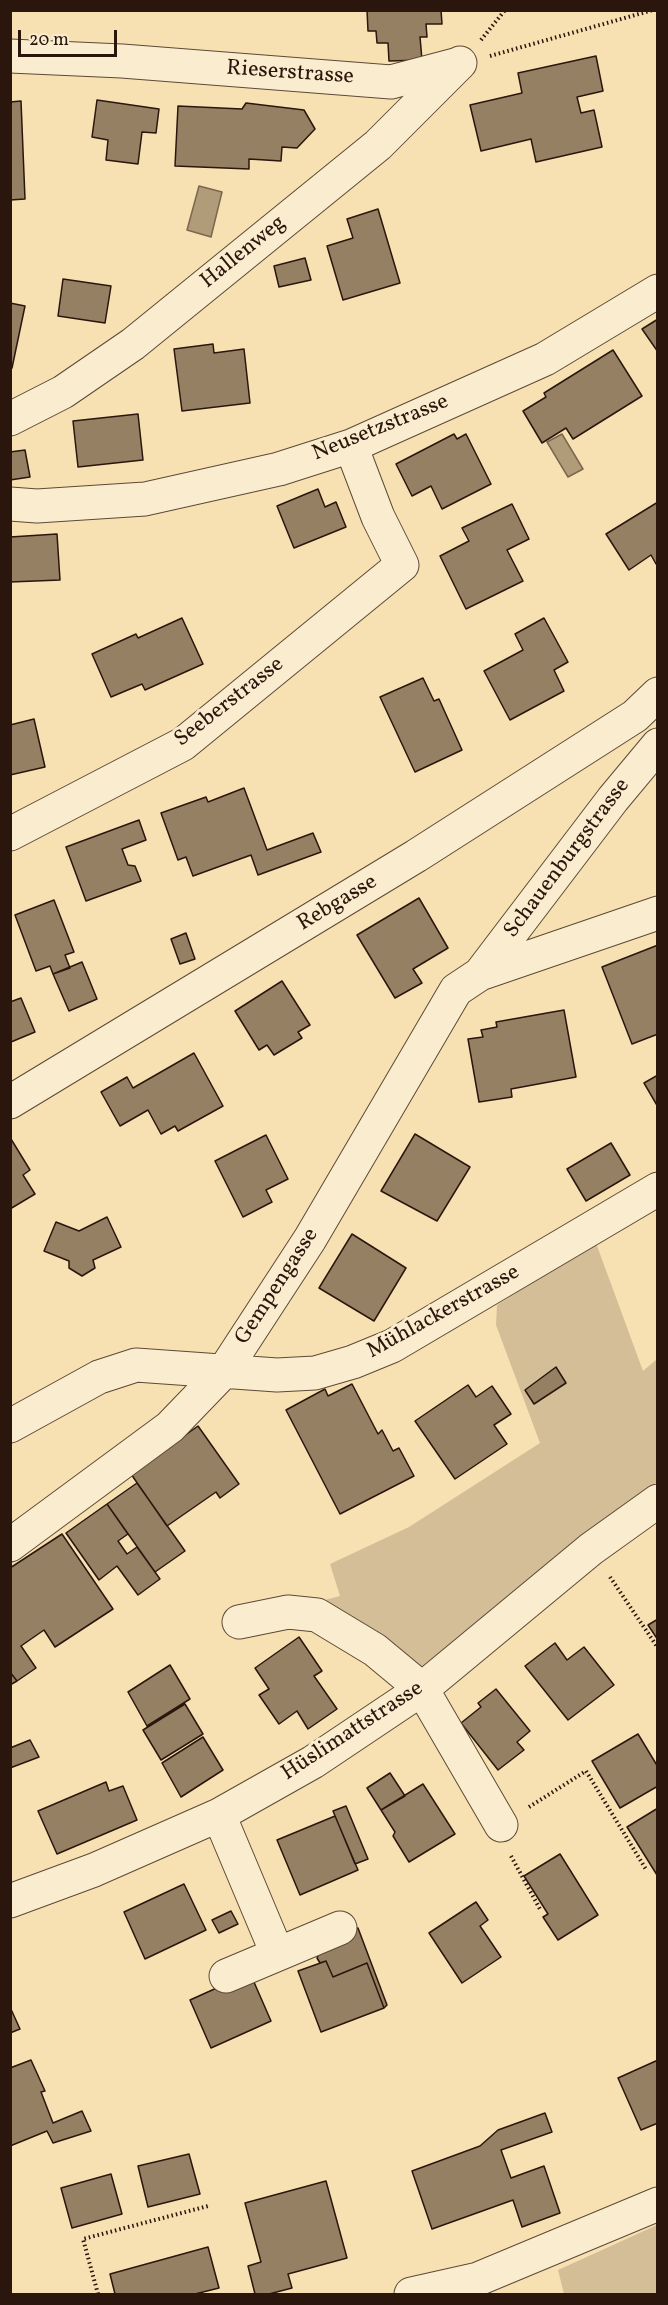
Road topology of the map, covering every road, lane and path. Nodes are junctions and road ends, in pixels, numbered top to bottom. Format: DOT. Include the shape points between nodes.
graph roads {
  1 [pos="505,10"];
  2 [pos="653,10"];
  3 [pos="10,56"];
  4 [pos="460,63"];
  5 [pos="657,291"];
  6 [pos="10,419"];
  7 [pos="351,446"];
  8 [pos="10,504"];
  9 [pos="657,694"];
  10 [pos="657,745"];
  11 [pos="642,784"];
  12 [pos="10,834"];
  13 [pos="657,913"];
  14 [pos="480,974"];
  15 [pos="10,1102"];
  16 [pos="657,1189"];
  17 [pos="224,1371"];
  18 [pos="10,1426"];
  19 [pos="657,1501"];
  20 [pos="10,1545"];
  21 [pos="591,1549"];
  22 [pos="239,1622"];
  23 [pos="657,1648"];
  24 [pos="422,1689"];
  25 [pos="219,1815"];
  26 [pos="501,1825"];
  27 [pos="647,1872"];
  28 [pos="10,1901"];
  29 [pos="541,1911"];
  30 [pos="340,1928"];
  31 [pos="277,1953"];
  32 [pos="226,1976"];
  33 [pos="657,2204"];
  34 [pos="208,2206"];
  35 [pos="98,2295"];
  36 [pos="411,2295"];
  1 -- 4 [label="path"];
  2 -- 4 [label="path"];
  3 -- 4 [label="street, Rieserstrasse" via="391,82"];
  4 -- 6 [label="street, Hallenweg" via="378,145 133,344 63,392"];
  5 -- 7 [label="street, Neusetzstrasse" via="545,359"];
  7 -- 8 [label="street, Neusetzstrasse" via="279,469 145,499"];
  7 -- 12 [label="street, Seeberstrasse" via="378,517 402,565 183,744"];
  9 -- 15 [label="street, Rebgasse" via="635,716 416,856"];
  10 -- 11 [label="street, Schauenburgstrasse"];
  11 -- 14 [label="street, Schauenburgstrasse"];
  13 -- 14 [label="street"];
  14 -- 17 [label="street, Gempengasse" via="456,990 310,1239"];
  16 -- 17 [label="street, Mühlackerstrasse" via="392,1346 315,1373"];
  17 -- 18 [label="street, Mühlackerstrasse" via="136,1365 99,1377"];
  17 -- 20 [label="street, Gempengasse" via="170,1427"];
  19 -- 21 [label="street, Hüslimattstrasse"];
  21 -- 23 [label="path"];
  21 -- 24 [label="street, Hüslimattstrasse"];
  22 -- 24 [label="street" via="288,1612 317,1615 375,1650"];
  24 -- 25 [label="street, Hüslimattstrasse" via="313,1762"];
  24 -- 26 [label="street"];
  25 -- 28 [label="street, Hüslimattstrasse" via="94,1870"];
  25 -- 31 [label="street"];
  26 -- 27 [label="path" via="586,1771"];
  26 -- 29 [label="path" via="496,1829"];
  30 -- 31 [label="street"];
  31 -- 32 [label="street"];
  33 -- 36 [label="street" via="478,2279"];
  34 -- 35 [label="path" via="83,2239"];
}
